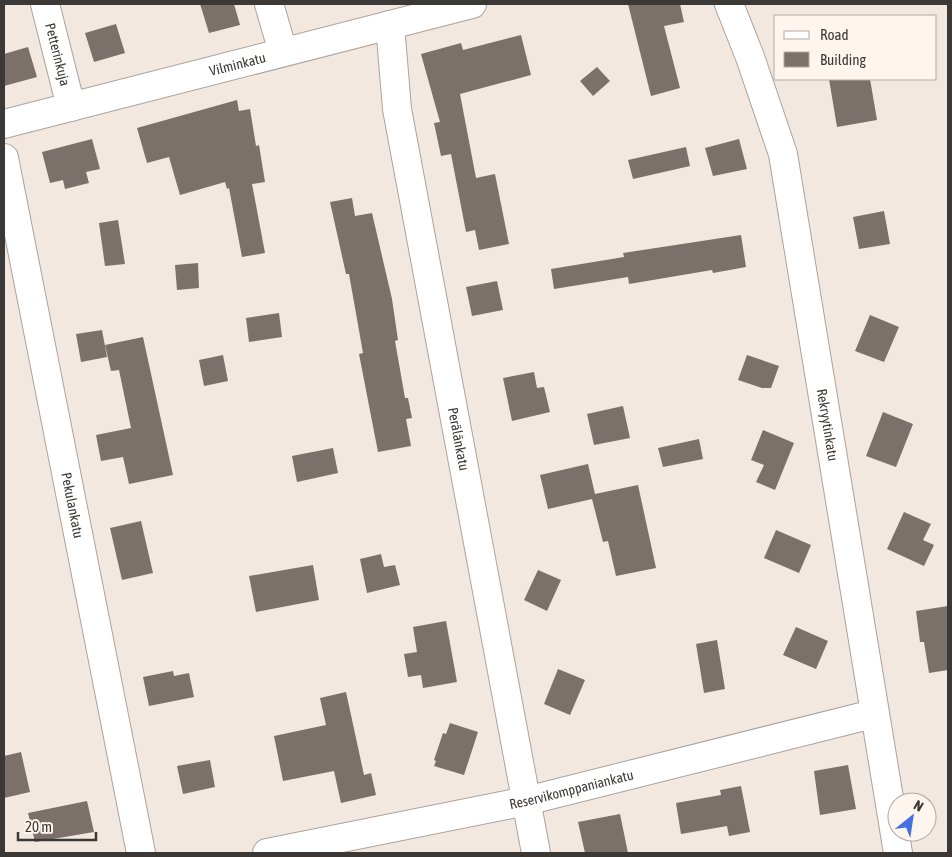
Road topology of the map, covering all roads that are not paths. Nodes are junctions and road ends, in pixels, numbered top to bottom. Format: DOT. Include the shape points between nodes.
graph roads {
  1 [pos="45,4"];
  2 [pos="269,4"];
  3 [pos="472,4"];
  4 [pos="729,4"];
  5 [pos="390,24"];
  6 [pos="283,52"];
  7 [pos="71,107"];
  8 [pos="4,124"];
  9 [pos="4,158"];
  10 [pos="874,714"];
  11 [pos="526,801"];
  12 [pos="141,853"];
  13 [pos="266,853"];
  14 [pos="536,853"];
  15 [pos="898,853"];
  1 -- 7 [label="street, Petterinkuja"];
  2 -- 6 [label="street"];
  3 -- 5 [label="street, Vilminkatu"];
  4 -- 10 [label="street, Rekryytinkatu" via="783,154"];
  5 -- 6 [label="street, Vilminkatu"];
  5 -- 11 [label="street, Perälänkatu" via="398,116"];
  6 -- 7 [label="street, Vilminkatu"];
  7 -- 8 [label="street, Vilminkatu"];
  9 -- 12 [label="street, Pekulankatu"];
  10 -- 11 [label="street, Reservikomppaniankatu"];
  10 -- 15 [label="street, Rekryytinkatu"];
  11 -- 13 [label="street, Reservikomppaniankatu"];
  11 -- 14 [label="street, Perälänkatu"];
}
